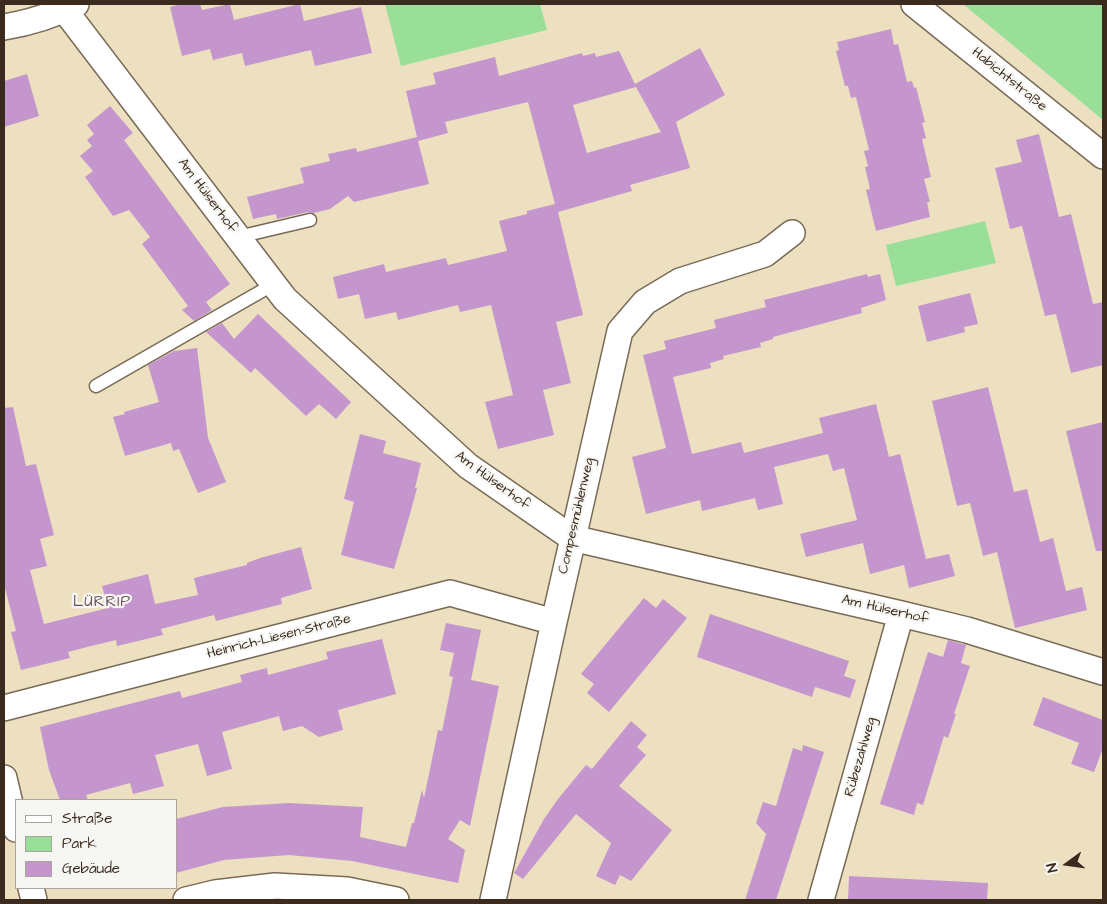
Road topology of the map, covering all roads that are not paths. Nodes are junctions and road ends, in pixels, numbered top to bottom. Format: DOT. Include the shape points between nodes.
graph roads {
  1 [pos="914,4"];
  2 [pos="67,6"];
  3 [pos="4,27"];
  4 [pos="1103,156"];
  5 [pos="310,220"];
  6 [pos="792,233"];
  7 [pos="238,237"];
  8 [pos="274,284"];
  9 [pos="96,386"];
  10 [pos="572,538"];
  11 [pos="901,614"];
  12 [pos="554,622"];
  13 [pos="1103,672"];
  14 [pos="4,708"];
  15 [pos="4,778"];
  16 [pos="15,825"];
  17 [pos="186,900"];
  18 [pos="396,900"];
  19 [pos="493,900"];
  20 [pos="821,900"];
  1 -- 4 [label="street, Habichtstraße"];
  2 -- 3 [label="street" via="18,25"];
  2 -- 7 [label="street, Am Hülserhof"];
  5 -- 7 [label="lane"];
  6 -- 10 [label="street, Compesmühlenweg" via="765,254 680,281 645,302 620,331"];
  7 -- 8 [label="street, Am Hülserhof"];
  8 -- 9 [label="lane"];
  8 -- 10 [label="street, Am Hülserhof" via="285,299 468,466"];
  10 -- 11 [label="street, Am Hülserhof"];
  10 -- 12 [label="street, Compesmühlenweg"];
  11 -- 13 [label="street, Am Hülserhof" via="967,630"];
  11 -- 20 [label="street, Rübezahlweg"];
  12 -- 14 [label="street, Heinrich-Liesen-Straße" via="450,593"];
  12 -- 19 [label="street, Compesmühlenweg"];
  15 -- 16 [label="street"];
  17 -- 18 [label="street" via="275,886 347,890"];
}
